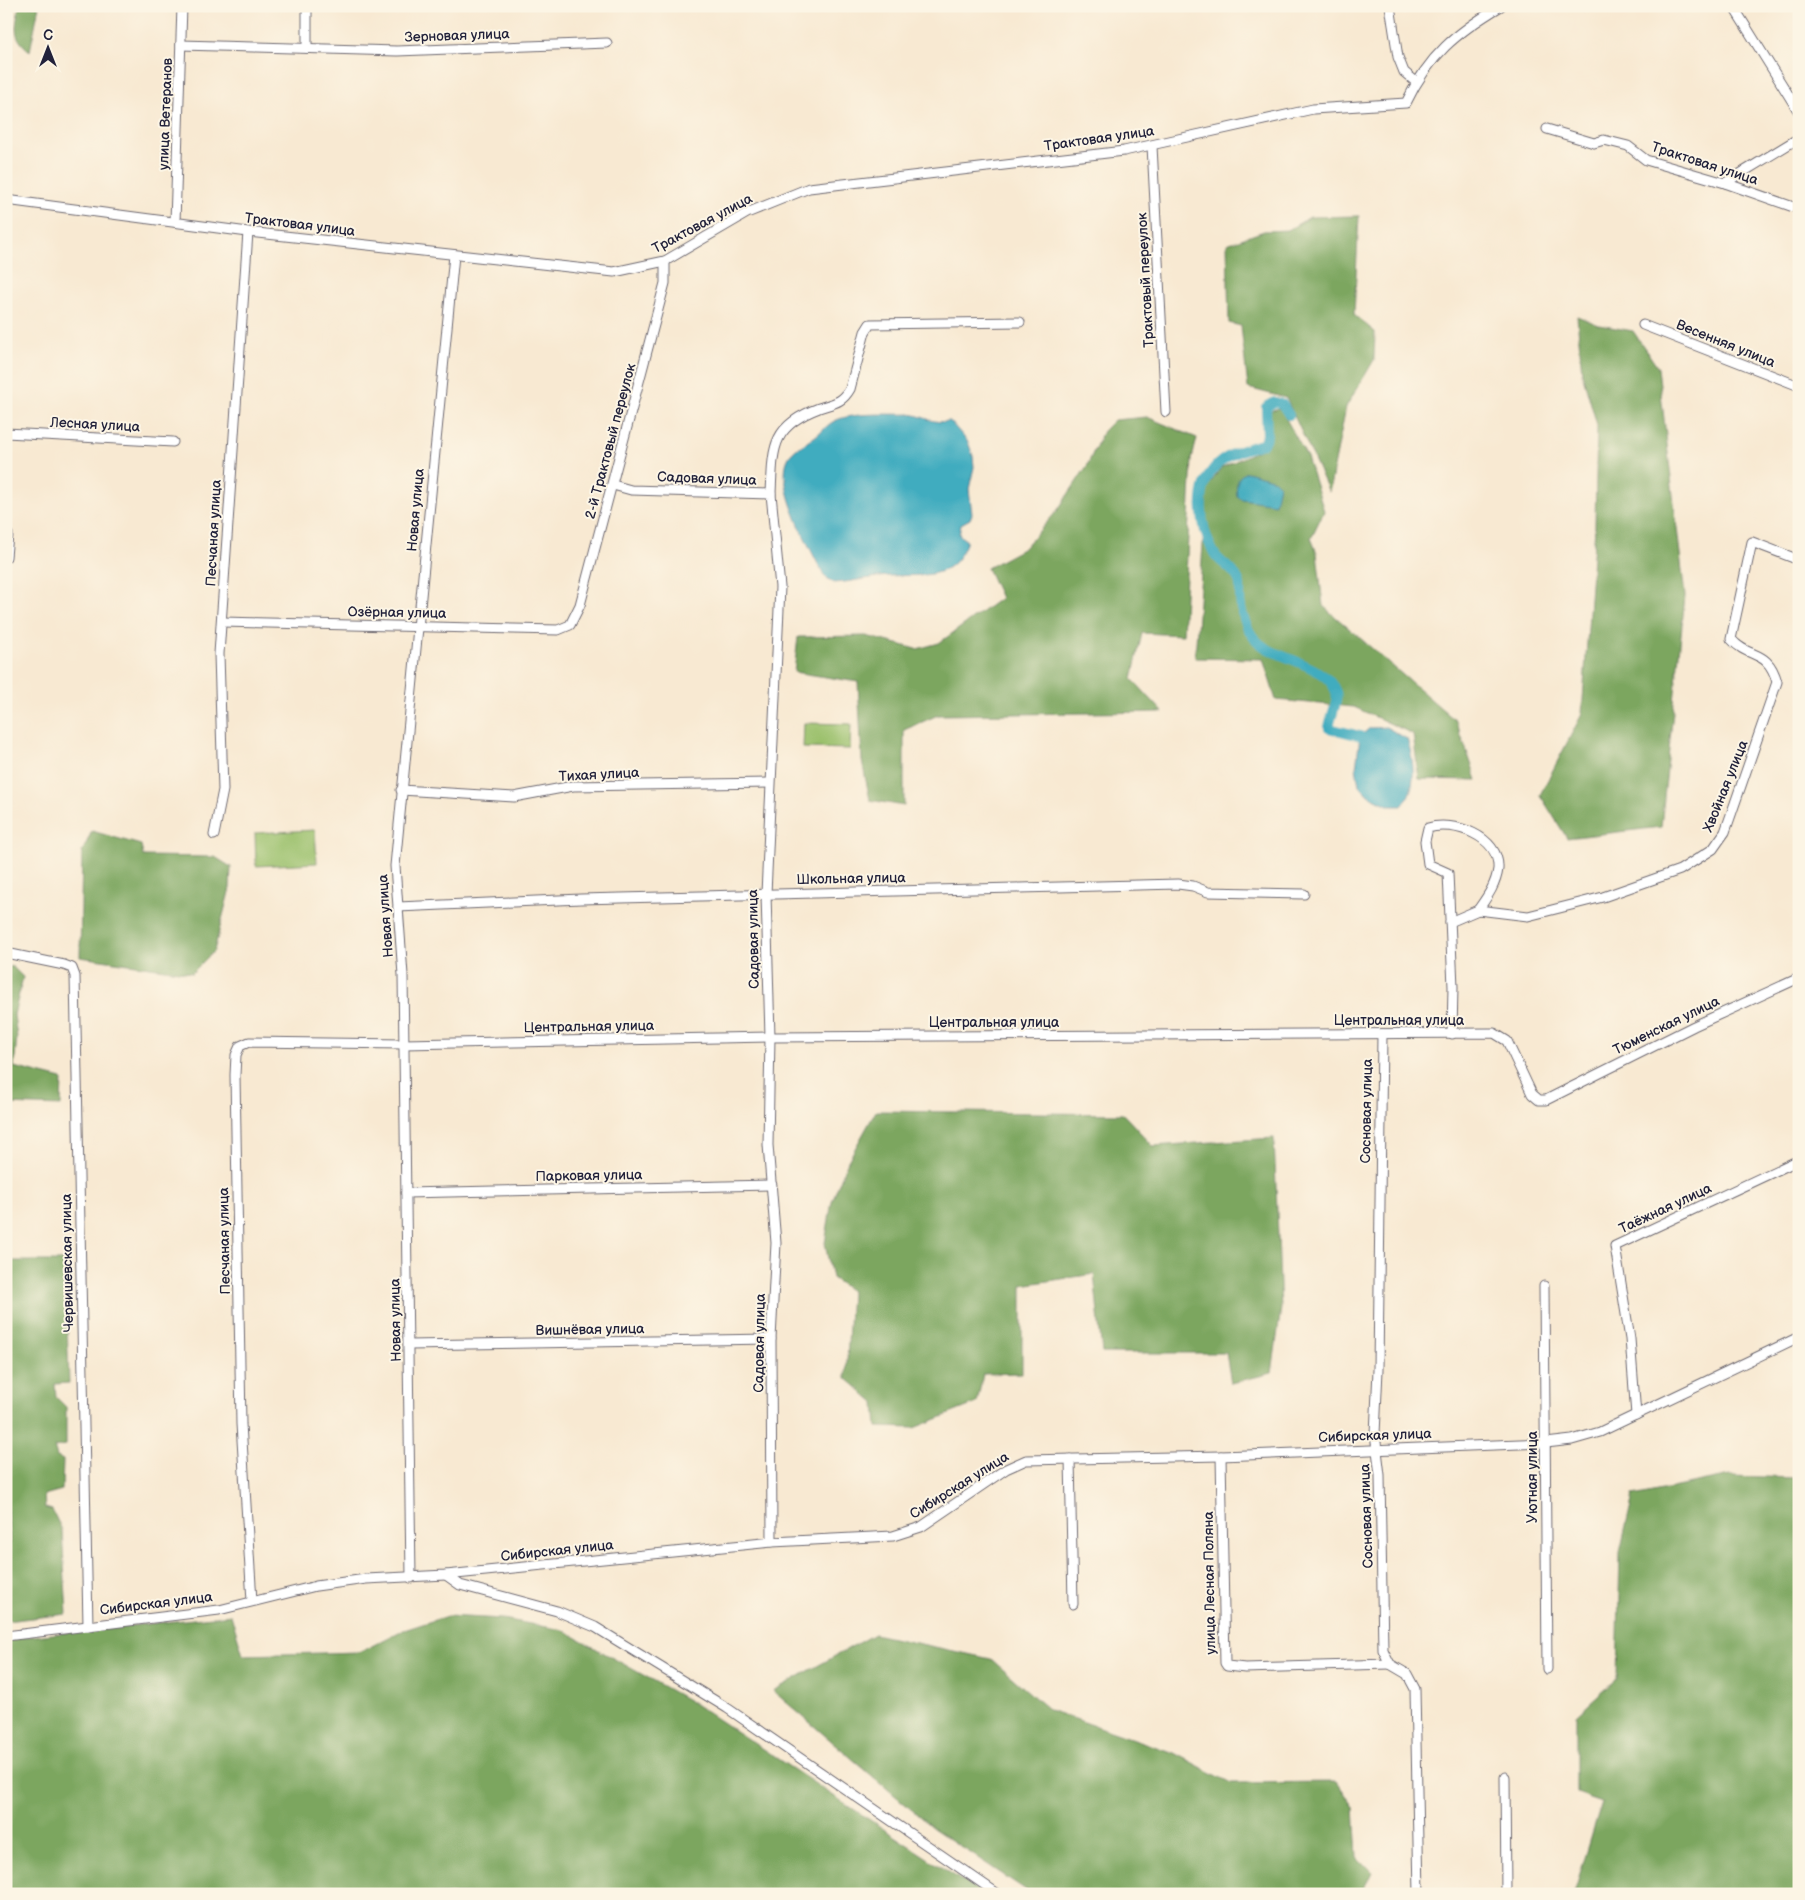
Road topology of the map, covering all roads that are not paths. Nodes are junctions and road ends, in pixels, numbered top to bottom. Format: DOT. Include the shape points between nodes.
graph roads {
  1 [pos="182,6"];
  2 [pos="308,6"];
  3 [pos="1390,6"];
  4 [pos="1501,6"];
  5 [pos="1733,6"];
  6 [pos="607,43"];
  7 [pos="181,45"];
  8 [pos="307,48"];
  9 [pos="1416,82"];
  10 [pos="1799,112"];
  11 [pos="1547,129"];
  12 [pos="1799,138"];
  13 [pos="1152,146"];
  14 [pos="1725,183"];
  15 [pos="6,200"];
  16 [pos="1799,209"];
  17 [pos="175,222"];
  18 [pos="248,232"];
  19 [pos="454,255"];
  20 [pos="665,261"];
  21 [pos="1020,322"];
  22 [pos="1643,325"];
  23 [pos="1799,386"];
  24 [pos="1166,412"];
  25 [pos="11,433"];
  26 [pos="173,442"];
  27 [pos="612,486"];
  28 [pos="771,494"];
  29 [pos="8,534"];
  30 [pos="6,557"];
  31 [pos="1799,560"];
  32 [pos="223,622"];
  33 [pos="570,625"];
  34 [pos="418,627"];
  35 [pos="770,783"];
  36 [pos="401,790"];
  37 [pos="214,835"];
  38 [pos="766,894"];
  39 [pos="1304,894"];
  40 [pos="398,907"];
  41 [pos="1478,910"];
  42 [pos="1450,922"];
  43 [pos="6,953"];
  44 [pos="1799,978"];
  45 [pos="1382,1034"];
  46 [pos="1452,1034"];
  47 [pos="770,1037"];
  48 [pos="404,1044"];
  49 [pos="1546,1100"];
  50 [pos="1799,1160"];
  51 [pos="772,1185"];
  52 [pos="406,1193"];
  53 [pos="1544,1286"];
  54 [pos="1799,1337"];
  55 [pos="771,1340"];
  56 [pos="409,1345"];
  57 [pos="1636,1415"];
  58 [pos="1546,1443"];
  59 [pos="1377,1448"];
  60 [pos="1221,1456"];
  61 [pos="1070,1459"];
  62 [pos="772,1542"];
  63 [pos="446,1575"];
  64 [pos="411,1578"];
  65 [pos="252,1601"];
  66 [pos="1073,1604"];
  67 [pos="88,1626"];
  68 [pos="6,1636"];
  69 [pos="1390,1664"];
  70 [pos="1547,1669"];
  71 [pos="1505,1777"];
  72 [pos="998,1894"];
  73 [pos="1419,1894"];
  74 [pos="1506,1894"];
  1 -- 7 [label="street, улица Ветеранов"];
  2 -- 8 [label="street"];
  3 -- 9 [label="street" via="1398,57 1404,72"];
  4 -- 9 [label="street" via="1469,26 1432,59"];
  5 -- 10 [label="street"];
  6 -- 8 [label="street, Зерновая улица" via="396,51"];
  7 -- 8 [label="street, Зерновая улица"];
  7 -- 17 [label="street, улица Ветеранов"];
  9 -- 13 [label="street, Трактовая улица" via="1406,103 1314,109"];
  11 -- 14 [label="street, Трактовая улица" via="1594,143 1604,140 1628,146 1646,160"];
  12 -- 14 [label="street"];
  13 -- 20 [label="street, Трактовая улица" via="810,188 747,213"];
  13 -- 24 [label="street, Трактовый переулок"];
  14 -- 16 [label="street, Трактовая улица"];
  15 -- 17 [label="street, Трактовая улица"];
  17 -- 18 [label="street, Трактовая улица"];
  18 -- 19 [label="street, Трактовая улица"];
  18 -- 32 [label="street, Песчаная улица" via="223,574"];
  19 -- 20 [label="street, Трактовая улица" via="614,272"];
  19 -- 34 [label="street, Новая улица"];
  20 -- 27 [label="street, 2-й Трактовый переулок" via="665,283"];
  21 -- 28 [label="street" via="870,324 864,332 846,396 840,403 819,408 788,425 778,438 773,453"];
  22 -- 23 [label="street, Весенняя улица"];
  25 -- 26 [label="street, Лесная улица"];
  27 -- 28 [label="street, Садовая улица" via="631,490"];
  27 -- 33 [label="street, 2-й Трактовый переулок" via="580,605"];
  28 -- 35 [label="street, Садовая улица" via="780,587"];
  29 -- 30 [label="street"];
  31 -- 41 [label="street, Хвойная улица" via="1752,542 1731,639 1736,645 1762,657 1773,668 1777,682 1725,832 1713,849 1680,870 1603,897 1528,916"];
  32 -- 34 [label="street, Озёрная улица"];
  32 -- 37 [label="street, Песчаная улица" via="220,654 223,790"];
  33 -- 34 [label="street, Озёрная улица" via="558,630"];
  34 -- 36 [label="street, Новая улица"];
  35 -- 36 [label="street, Тихая улица" via="573,786 514,797"];
  35 -- 38 [label="street, Садовая улица"];
  36 -- 40 [label="street, Новая улица" via="395,866"];
  38 -- 39 [label="street, Школьная улица" via="1178,884 1208,892"];
  38 -- 40 [label="street, Школьная улица"];
  38 -- 47 [label="street, Садовая улица"];
  40 -- 48 [label="street, Новая улица"];
  41 -- 42 [label="street"];
  41 -- 42 [label="street" via="1493,887 1498,867 1490,844 1464,828 1436,825 1428,828 1425,841 1428,864 1448,873"];
  42 -- 46 [label="street"];
  43 -- 67 [label="street, Червишевская улица" via="64,965 72,968 75,976"];
  44 -- 49 [label="street, Тюменская улица"];
  45 -- 46 [label="street, Центральная улица"];
  45 -- 47 [label="street, Центральная улица"];
  45 -- 59 [label="street, Сосновая улица"];
  46 -- 49 [label="street, Центральная улица" via="1494,1033 1500,1036 1507,1041 1532,1094 1539,1100"];
  47 -- 48 [label="street, Центральная улица"];
  47 -- 51 [label="street, Садовая улица" via="768,1145"];
  48 -- 52 [label="street, Новая улица"];
  48 -- 65 [label="street, Песчаная улица" via="249,1042 240,1046 236,1056 241,1424"];
  50 -- 57 [label="street, Таёжная улица" via="1615,1246 1630,1339"];
  51 -- 52 [label="street, Парковая улица"];
  51 -- 55 [label="street, Садовая улица" via="776,1242"];
  52 -- 56 [label="street, Новая улица"];
  53 -- 58 [label="street, Уютная улица"];
  54 -- 57 [label="street, Сибирская улица"];
  55 -- 56 [label="street, Вишнёвая улица"];
  55 -- 62 [label="street, Садовая улица"];
  56 -- 64 [label="street, Новая улица"];
  57 -- 58 [label="street, Сибирская улица" via="1600,1432"];
  58 -- 59 [label="street, Сибирская улица"];
  58 -- 70 [label="street, Уютная улица"];
  59 -- 60 [label="street, Сибирская улица"];
  59 -- 69 [label="street, Сосновая улица" via="1383,1650"];
  60 -- 61 [label="street, Сибирская улица"];
  60 -- 69 [label="street, улица Лесная Поляна" via="1227,1666"];
  61 -- 62 [label="street, Сибирская улица" via="1026,1460 1006,1469 921,1527 893,1536"];
  61 -- 66 [label="street"];
  62 -- 63 [label="street, Сибирская улица"];
  63 -- 64 [label="street, Сибирская улица"];
  63 -- 72 [label="street" via="460,1585 557,1611 595,1627 727,1708"];
  64 -- 65 [label="street, Сибирская улица" via="366,1579 316,1586"];
  65 -- 67 [label="street, Сибирская улица" via="210,1611"];
  67 -- 68 [label="street, Сибирская улица"];
  69 -- 73 [label="street" via="1406,1674 1415,1689"];
  71 -- 74 [label="street"];
}
